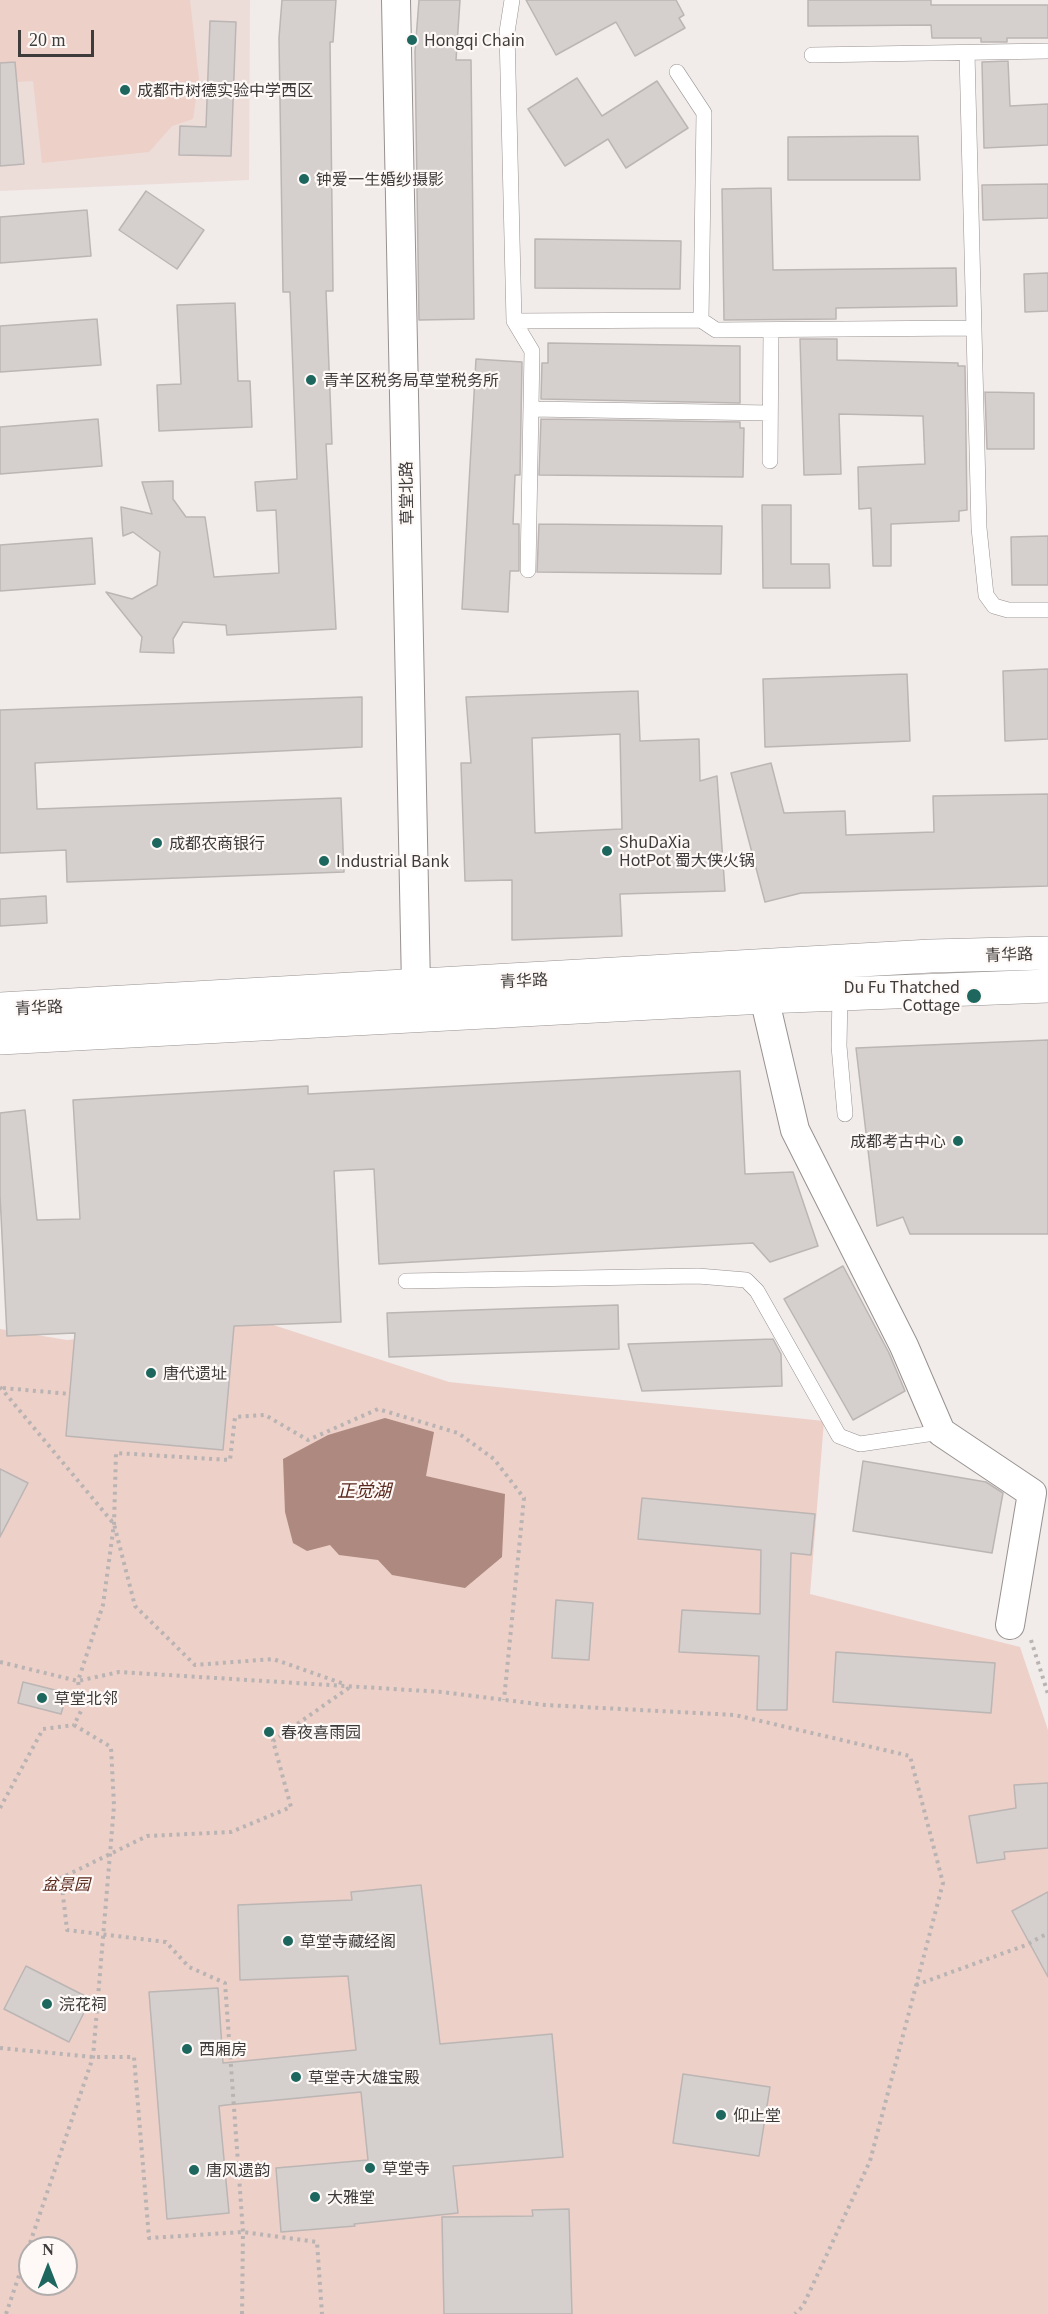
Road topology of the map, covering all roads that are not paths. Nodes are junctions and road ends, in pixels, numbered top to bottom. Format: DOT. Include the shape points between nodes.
graph roads {
  1 [pos="396,0"];
  2 [pos="512,0"];
  3 [pos="1048,51"];
  4 [pos="967,53"];
  5 [pos="812,56"];
  6 [pos="677,72"];
  7 [pos="702,320"];
  8 [pos="514,321"];
  9 [pos="974,328"];
  10 [pos="771,330"];
  11 [pos="531,409"];
  12 [pos="770,413"];
  13 [pos="770,461"];
  14 [pos="528,570"];
  15 [pos="1048,610"];
  16 [pos="1048,953"];
  17 [pos="416,986"];
  18 [pos="1048,986"];
  19 [pos="840,994"];
  20 [pos="764,997"];
  21 [pos="0,1009"];
  22 [pos="0,1038"];
  23 [pos="845,1114"];
  24 [pos="406,1281"];
  25 [pos="942,1432"];
  26 [pos="1010,1624"];
  1 -- 17 [label="street, 草堂北路"];
  2 -- 8 [label="lane" via="507,32"];
  3 -- 4 [label="lane"];
  4 -- 5 [label="lane"];
  4 -- 9 [label="lane"];
  6 -- 7 [label="lane" via="704,113"];
  7 -- 8 [label="lane"];
  7 -- 10 [label="lane" via="716,330"];
  8 -- 11 [label="lane" via="532,351"];
  9 -- 10 [label="lane"];
  9 -- 15 [label="lane" via="979,528 986,595 994,606 1008,610"];
  10 -- 12 [label="lane"];
  11 -- 12 [label="lane"];
  11 -- 14 [label="lane"];
  12 -- 13 [label="lane"];
  16 -- 17 [label="main road, 青华路"];
  17 -- 21 [label="main road, 青华路"];
  18 -- 19 [label="main road, 青华路"];
  19 -- 20 [label="main road, 青华路"];
  19 -- 23 [label="lane" via="839,1046"];
  20 -- 22 [label="main road, 青华路"];
  20 -- 25 [label="street" via="795,1130 904,1347"];
  24 -- 25 [label="lane" via="698,1276 746,1280 757,1291 839,1436 860,1444"];
  25 -- 26 [label="street" via="1032,1493"];
}
